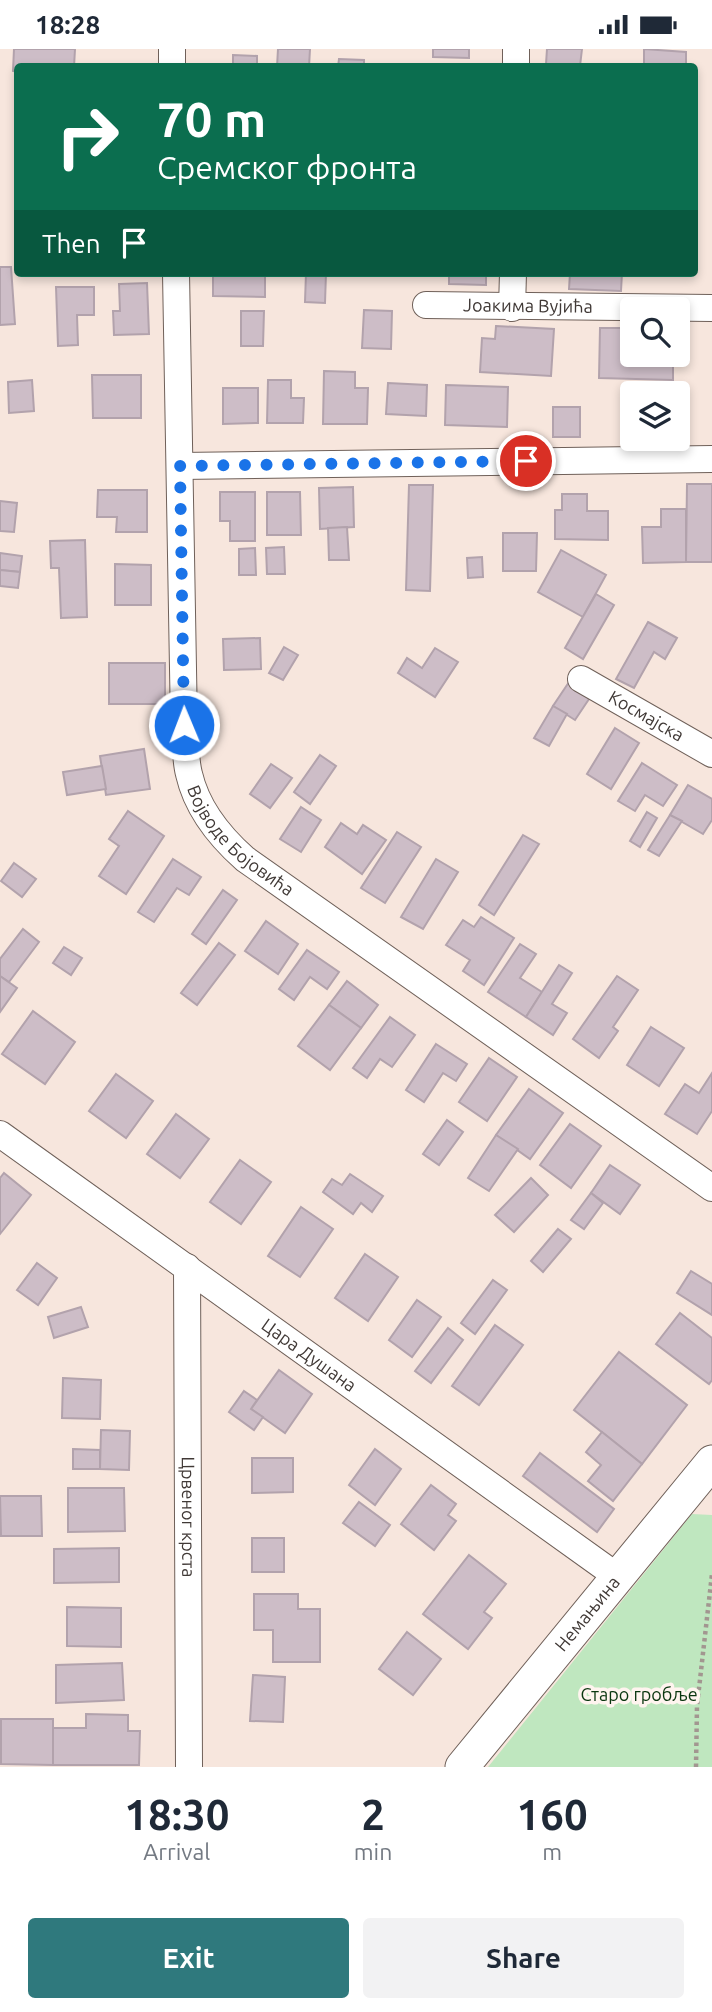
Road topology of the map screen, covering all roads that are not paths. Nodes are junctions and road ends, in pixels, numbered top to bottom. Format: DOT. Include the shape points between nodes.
graph roads {
  1 [pos="176,277"];
  2 [pos="513,277"];
  3 [pos="426,305"];
  4 [pos="512,307"];
  5 [pos="712,308"];
  6 [pos="712,459"];
  7 [pos="180,466"];
  8 [pos="581,679"];
  9 [pos="712,754"];
  10 [pos="0,1134"];
  11 [pos="712,1188"];
  12 [pos="187,1267"];
  13 [pos="712,1462"];
  14 [pos="618,1577"];
  15 [pos="190,1767"];
  16 [pos="462,1767"];
  1 -- 7 [label="street, Војводе Бојовића"];
  2 -- 4 [label="street"];
  3 -- 4 [label="street, Јоакима Вујића"];
  4 -- 5 [label="street, Јоакима Вујића"];
  6 -- 7 [label="street"];
  7 -- 11 [label="street, Војводе Бојовића" via="184,725 189,774 201,809 223,839"];
  8 -- 9 [label="street, Космајска"];
  10 -- 12 [label="street, Цара Душана"];
  12 -- 14 [label="street, Цара Душана"];
  12 -- 15 [label="street, Црвеног крста"];
  13 -- 14 [label="street, Немањина"];
  14 -- 16 [label="street, Немањина"];
}
